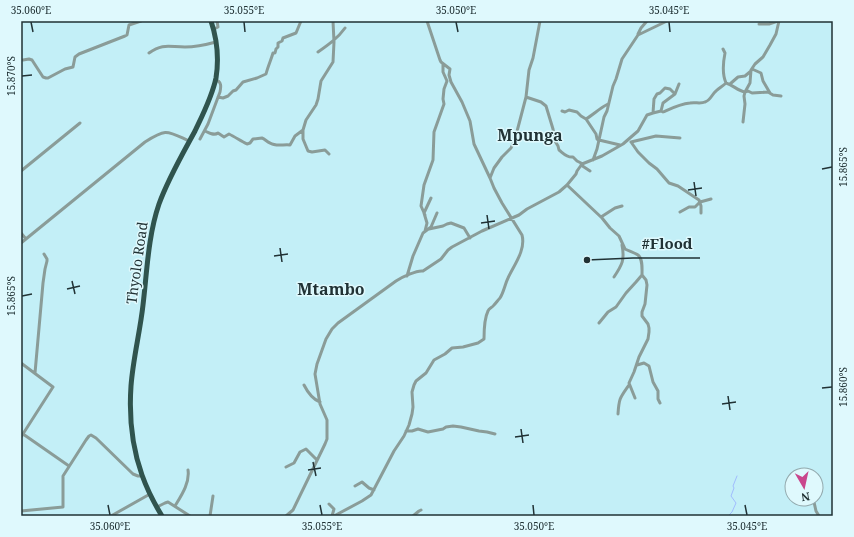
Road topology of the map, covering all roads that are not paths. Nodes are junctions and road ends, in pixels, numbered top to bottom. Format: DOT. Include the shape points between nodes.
graph roads {
  1 [pos="142,21"];
  2 [pos="212,21"];
  3 [pos="217,21"];
  4 [pos="301,21"];
  5 [pos="333,21"];
  6 [pos="427,21"];
  7 [pos="540,21"];
  8 [pos="647,21"];
  9 [pos="667,21"];
  10 [pos="778,21"];
  11 [pos="759,24"];
  12 [pos="345,28"];
  13 [pos="214,29"];
  14 [pos="638,35"];
  15 [pos="334,40"];
  16 [pos="216,42"];
  17 [pos="723,49"];
  18 [pos="318,52"];
  19 [pos="149,53"];
  20 [pos="23,60"];
  21 [pos="443,64"];
  22 [pos="751,70"];
  23 [pos="215,80"];
  24 [pos="679,84"];
  25 [pos="728,84"];
  26 [pos="745,92"];
  27 [pos="770,93"];
  28 [pos="676,94"];
  29 [pos="526,96"];
  30 [pos="781,96"];
  31 [pos="218,97"];
  32 [pos="608,104"];
  33 [pos="562,111"];
  34 [pos="661,111"];
  35 [pos="653,113"];
  36 [pos="586,119"];
  37 [pos="742,122"];
  38 [pos="80,123"];
  39 [pos="302,130"];
  40 [pos="205,131"];
  41 [pos="680,138"];
  42 [pos="200,140"];
  43 [pos="599,140"];
  44 [pos="189,141"];
  45 [pos="631,142"];
  46 [pos="622,144"];
  47 [pos="329,154"];
  48 [pos="593,160"];
  49 [pos="582,164"];
  50 [pos="21,171"];
  51 [pos="590,171"];
  52 [pos="490,178"];
  53 [pos="567,185"];
  54 [pos="431,198"];
  55 [pos="711,199"];
  56 [pos="700,202"];
  57 [pos="622,206"];
  58 [pos="680,212"];
  59 [pos="701,212"];
  60 [pos="437,213"];
  61 [pos="425,215"];
  62 [pos="601,217"];
  63 [pos="512,219"];
  64 [pos="429,229"];
  65 [pos="424,231"];
  66 [pos="21,233"];
  67 [pos="470,238"];
  68 [pos="26,239"];
  69 [pos="21,243"];
  70 [pos="622,243"];
  71 [pos="44,254"];
  72 [pos="642,275"];
  73 [pos="407,276"];
  74 [pos="614,277"];
  75 [pos="599,323"];
  76 [pos="21,363"];
  77 [pos="637,365"];
  78 [pos="35,373"];
  79 [pos="304,385"];
  80 [pos="629,385"];
  81 [pos="635,398"];
  82 [pos="320,402"];
  83 [pos="660,403"];
  84 [pos="618,414"];
  85 [pos="406,431"];
  86 [pos="495,434"];
  87 [pos="22,435"];
  88 [pos="317,460"];
  89 [pos="69,466"];
  90 [pos="286,467"];
  91 [pos="188,470"];
  92 [pos="142,476"];
  93 [pos="355,486"];
  94 [pos="374,490"];
  95 [pos="150,494"];
  96 [pos="213,496"];
  97 [pos="329,504"];
  98 [pos="175,506"];
  99 [pos="157,507"];
  100 [pos="422,510"];
  101 [pos="21,511"];
  102 [pos="111,516"];
  103 [pos="162,516"];
  104 [pos="190,516"];
  105 [pos="210,516"];
  106 [pos="288,516"];
  107 [pos="333,516"];
  108 [pos="413,516"];
  1 -- 20 [label="street" via="129,25 125,36 74,57 73,67 48,78 43,77 32,60"];
  2 -- 13 [label="highway, Thyolo Road"];
  3 -- 13 [label="street" via="218,27"];
  4 -- 31 [label="street" via="296,34 283,38 278,43 268,63 266,74 243,82 228,96"];
  5 -- 15 [label="street"];
  6 -- 21 [label="street"];
  7 -- 29 [label="street"];
  8 -- 14 [label="street"];
  9 -- 14 [label="street"];
  10 -- 11 [label="street"];
  10 -- 22 [label="street" via="776,34 770,46"];
  12 -- 15 [label="street"];
  13 -- 16 [label="highway, Thyolo Road"];
  14 -- 32 [label="street" via="622,59"];
  15 -- 18 [label="street"];
  15 -- 39 [label="street" via="333,62 321,81 316,105"];
  16 -- 19 [label="street" via="199,46 170,45 155,48"];
  16 -- 23 [label="highway, Thyolo Road"];
  17 -- 25 [label="street" via="724,79"];
  21 -- 52 [label="street" via="450,69 451,82 470,121 474,144"];
  21 -- 61 [label="street" via="447,81 444,104 434,132 433,160 424,185 421,206"];
  22 -- 25 [label="street" via="745,76"];
  22 -- 26 [label="street" via="750,82"];
  22 -- 27 [label="street" via="760,73"];
  23 -- 31 [label="street" via="219,81 220,85"];
  23 -- 44 [label="highway, Thyolo Road" via="208,104"];
  24 -- 28 [label="street"];
  25 -- 26 [label="street"];
  25 -- 34 [label="street" via="717,90 706,102 684,104"];
  26 -- 27 [label="street"];
  26 -- 37 [label="street"];
  27 -- 30 [label="street"];
  28 -- 34 [label="street" via="663,104"];
  28 -- 35 [label="street" via="665,88 657,94"];
  29 -- 49 [label="street" via="546,106 559,150"];
  29 -- 52 [label="street" via="513,144 497,164"];
  31 -- 40 [label="street"];
  32 -- 36 [label="street"];
  32 -- 43 [label="street"];
  33 -- 36 [label="street" via="577,112"];
  34 -- 35 [label="street"];
  35 -- 46 [label="street" via="647,115 638,131"];
  36 -- 43 [label="street"];
  38 -- 50 [label="street"];
  39 -- 40 [label="street" via="290,145 271,144 262,138 253,139 247,144 229,134 224,137"];
  39 -- 47 [label="street" via="308,151 325,150"];
  40 -- 42 [label="street"];
  41 -- 45 [label="street" via="656,136"];
  43 -- 46 [label="street"];
  43 -- 48 [label="street"];
  44 -- 68 [label="street" via="167,132 145,142"];
  44 -- 92 [label="highway, Thyolo Road" via="161,200 150,244 131,386 133,438"];
  45 -- 46 [label="street"];
  45 -- 56 [label="street" via="667,182 678,186"];
  46 -- 48 [label="street"];
  48 -- 49 [label="street"];
  49 -- 51 [label="street"];
  49 -- 53 [label="street"];
  52 -- 63 [label="street"];
  53 -- 62 [label="street"];
  53 -- 63 [label="street"];
  54 -- 61 [label="street"];
  55 -- 56 [label="street"];
  56 -- 58 [label="street" via="695,207"];
  56 -- 59 [label="street"];
  57 -- 62 [label="street"];
  60 -- 64 [label="street"];
  61 -- 65 [label="street" via="427,226"];
  62 -- 70 [label="street" via="619,236"];
  63 -- 67 [label="street"];
  63 -- 85 [label="street" via="522,235 523,246 503,293 488,311 484,339 478,343 452,348 434,360 414,385 413,407"];
  64 -- 65 [label="street"];
  64 -- 67 [label="street" via="451,223 464,228"];
  65 -- 73 [label="street"];
  66 -- 68 [label="street"];
  67 -- 73 [label="street" via="452,247 441,259 423,271"];
  68 -- 69 [label="street"];
  70 -- 72 [label="street" via="625,249 640,257"];
  70 -- 74 [label="street" via="622,264"];
  71 -- 78 [label="street" via="48,261 43,283"];
  72 -- 75 [label="street"];
  72 -- 77 [label="street" via="647,285 642,316 650,328"];
  73 -- 82 [label="street" via="396,281 345,318 329,334 315,369"];
  76 -- 78 [label="street"];
  77 -- 80 [label="street"];
  77 -- 83 [label="street" via="644,363 650,366"];
  78 -- 87 [label="street" via="53,387"];
  79 -- 82 [label="street" via="308,394"];
  80 -- 81 [label="street"];
  80 -- 84 [label="street" via="618,402"];
  82 -- 88 [label="street" via="327,420 327,434"];
  85 -- 86 [label="street" via="418,429 428,432 453,426"];
  85 -- 94 [label="street"];
  87 -- 89 [label="street"];
  88 -- 90 [label="street" via="306,449 300,452 294,464"];
  88 -- 106 [label="street"];
  89 -- 92 [label="street" via="91,436 133,474"];
  89 -- 101 [label="street" via="62,478 63,507"];
  91 -- 98 [label="street" via="186,484"];
  92 -- 95 [label="highway, Thyolo Road"];
  93 -- 94 [label="street" via="362,482"];
  94 -- 107 [label="street" via="362,501"];
  95 -- 99 [label="highway, Thyolo Road"];
  95 -- 102 [label="street"];
  96 -- 105 [label="street"];
  97 -- 107 [label="street" via="334,509"];
  98 -- 99 [label="street" via="167,502"];
  98 -- 104 [label="street"];
  99 -- 103 [label="highway, Thyolo Road"];
  100 -- 108 [label="street"];
}
